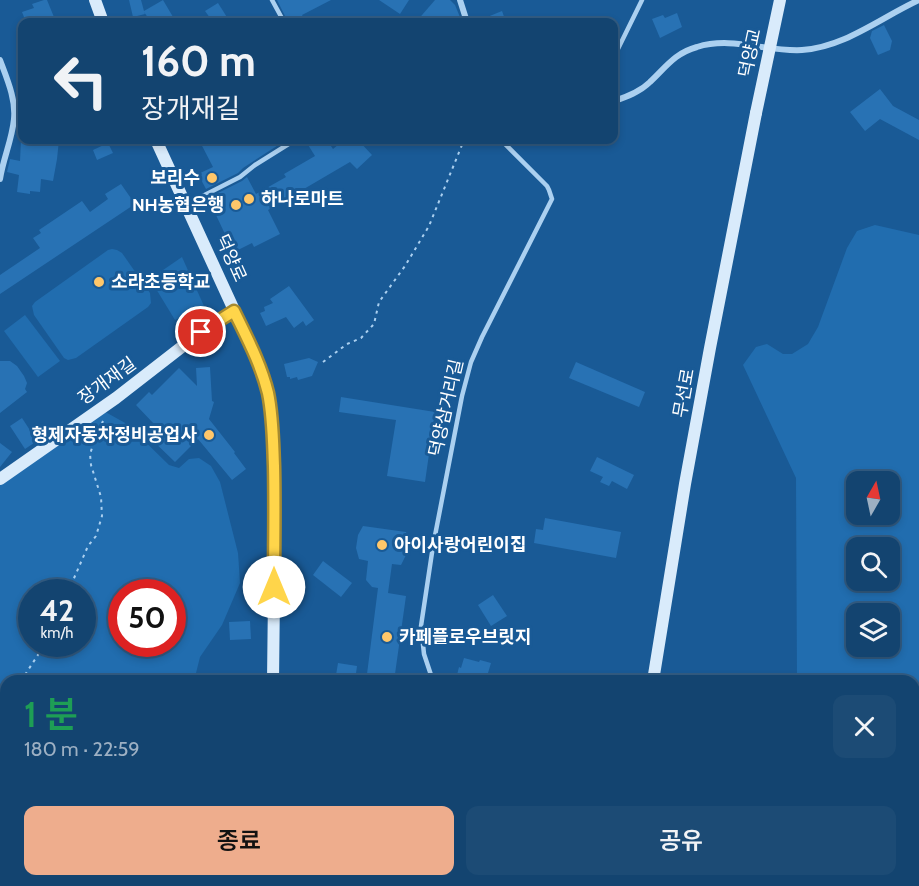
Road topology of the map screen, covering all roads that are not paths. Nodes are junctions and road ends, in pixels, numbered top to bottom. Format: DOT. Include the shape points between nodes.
graph roads {
  1 [pos="95,0"];
  2 [pos="272,0"];
  3 [pos="454,0"];
  4 [pos="642,0"];
  5 [pos="780,0"];
  6 [pos="919,0"];
  7 [pos="461,3"];
  8 [pos="102,18"];
  9 [pos="282,18"];
  10 [pos="466,18"];
  11 [pos="618,49"];
  12 [pos="0,60"];
  13 [pos="618,99"];
  14 [pos="756,113"];
  15 [pos="158,144"];
  16 [pos="289,144"];
  17 [pos="505,144"];
  18 [pos="1,166"];
  19 [pos="0,179"];
  20 [pos="187,204"];
  21 [pos="234,311"];
  22 [pos="0,479"];
  23 [pos="273,675"];
  24 [pos="431,675"];
  25 [pos="654,675"];
  1 -- 8 [label="street"];
  2 -- 9 [label="lane"];
  3 -- 7 [label="lane"];
  4 -- 11 [label="lane"];
  5 -- 14 [label="street, 덕양교, bridge"];
  6 -- 13 [label="street" via="821,48 791,50 713,43 689,49 665,65 645,86"];
  7 -- 10 [label="street"];
  12 -- 18 [label="street" via="14,112"];
  14 -- 25 [label="street, 무선로" via="685,484"];
  15 -- 20 [label="street, 덕양로"];
  16 -- 20 [label="lane" via="240,177"];
  17 -- 24 [label="lane, 덕양삼거리길" via="546,186 552,199 482,337 465,384 421,626"];
  18 -- 19 [label="street"];
  20 -- 21 [label="street, 덕양로"];
  21 -- 22 [label="street, 장개재길"];
  21 -- 23 [label="street, 덕양로" via="262,372 271,409 275,508"];
}
